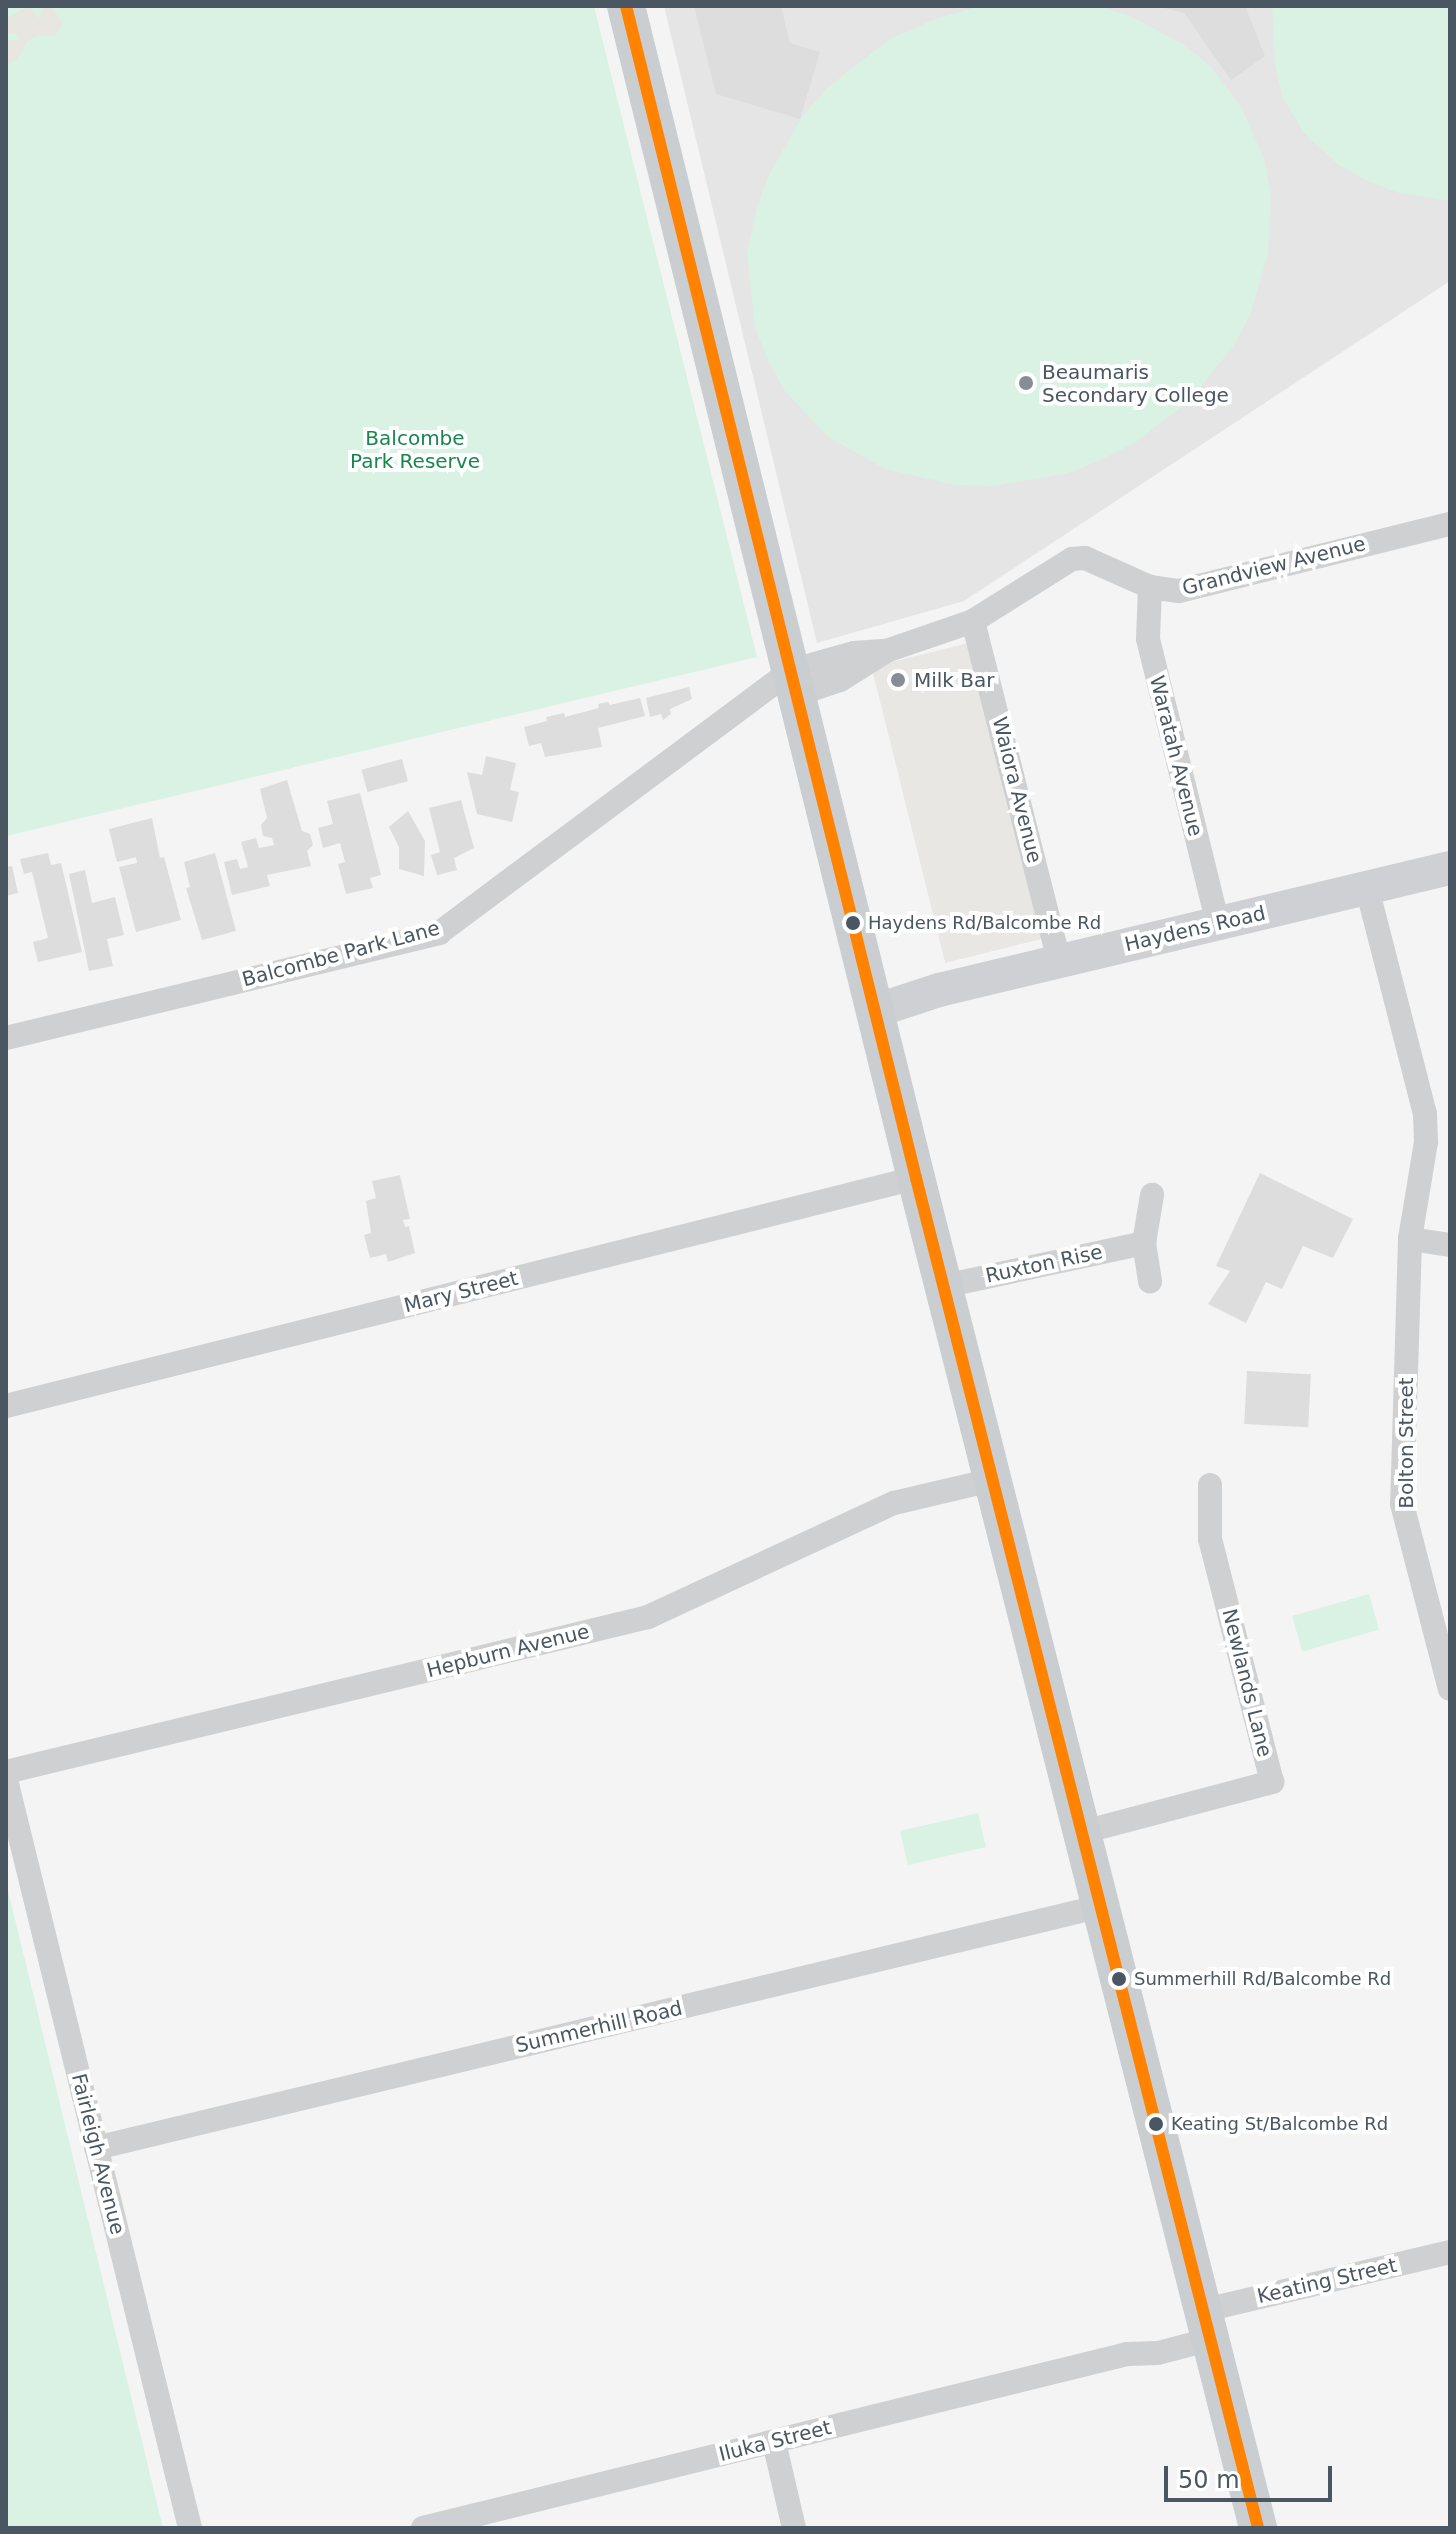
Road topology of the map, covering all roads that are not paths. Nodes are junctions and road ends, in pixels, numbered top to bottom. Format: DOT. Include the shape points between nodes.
graph roads {
  1 [pos="626,6"];
  2 [pos="1450,524"];
  3 [pos="1150,587"];
  4 [pos="973,621"];
  5 [pos="793,683"];
  6 [pos="1450,868"];
  7 [pos="1367,888"];
  8 [pos="1218,923"];
  9 [pos="1059,961"];
  10 [pos="873,1002"];
  11 [pos="6,1038"];
  12 [pos="916,1178"];
  13 [pos="1152,1195"];
  14 [pos="1410,1239"];
  15 [pos="1144,1243"];
  16 [pos="1450,1245"];
  17 [pos="1150,1282"];
  18 [pos="944,1286"];
  19 [pos="6,1406"];
  20 [pos="992,1480"];
  21 [pos="1210,1485"];
  22 [pos="1450,1689"];
  23 [pos="6,1772"];
  24 [pos="6,1780"];
  25 [pos="1083,1832"];
  26 [pos="1102,1906"];
  27 [pos="96,2148"];
  28 [pos="1450,2252"];
  29 [pos="1209,2325"];
  30 [pos="774,2442"];
  31 [pos="190,2528"];
  32 [pos="423,2528"];
  33 [pos="794,2528"];
  34 [pos="1258,2528"];
  1 -- 5 [label="main road"];
  2 -- 3 [label="street, Grandview Avenue" via="1179,591"];
  3 -- 4 [label="street, Grandview Avenue" via="1095,561 1072,559"];
  3 -- 8 [label="street, Waratah Avenue" via="1148,639"];
  4 -- 5 [label="street, Grandview Avenue" via="886,651 854,653"];
  4 -- 9 [label="street, Waiora Avenue"];
  5 -- 10 [label="main road"];
  5 -- 11 [label="street, Balcombe Park Lane" via="439,933"];
  6 -- 7 [label="street, Haydens Road"];
  7 -- 8 [label="street, Haydens Road"];
  7 -- 14 [label="street, Bolton Street" via="1425,1114 1426,1142"];
  8 -- 9 [label="street, Haydens Road"];
  9 -- 10 [label="street, Haydens Road" via="939,990 917,984"];
  10 -- 12 [label="main road"];
  12 -- 18 [label="main road"];
  12 -- 19 [label="street, Mary Street"];
  13 -- 15 [label="street"];
  14 -- 16 [label="street"];
  14 -- 22 [label="street, Bolton Street" via="1402,1504"];
  15 -- 17 [label="street"];
  15 -- 18 [label="street, Ruxton Rise"];
  18 -- 20 [label="main road"];
  20 -- 23 [label="street, Hepburn Avenue" via="894,1503 648,1617"];
  20 -- 25 [label="main road"];
  21 -- 25 [label="street, Newlands Lane" via="1210,1539 1272,1782"];
  24 -- 27 [label="street, Fairleigh Avenue"];
  25 -- 26 [label="main road"];
  26 -- 27 [label="street, Summerhill Road"];
  26 -- 29 [label="main road"];
  27 -- 31 [label="street, Fairleigh Avenue"];
  28 -- 29 [label="street, Keating Street"];
  29 -- 30 [label="street, Iluka Street" via="1127,2354"];
  29 -- 34 [label="main road"];
  30 -- 32 [label="street, Iluka Street"];
  30 -- 33 [label="street"];
}
